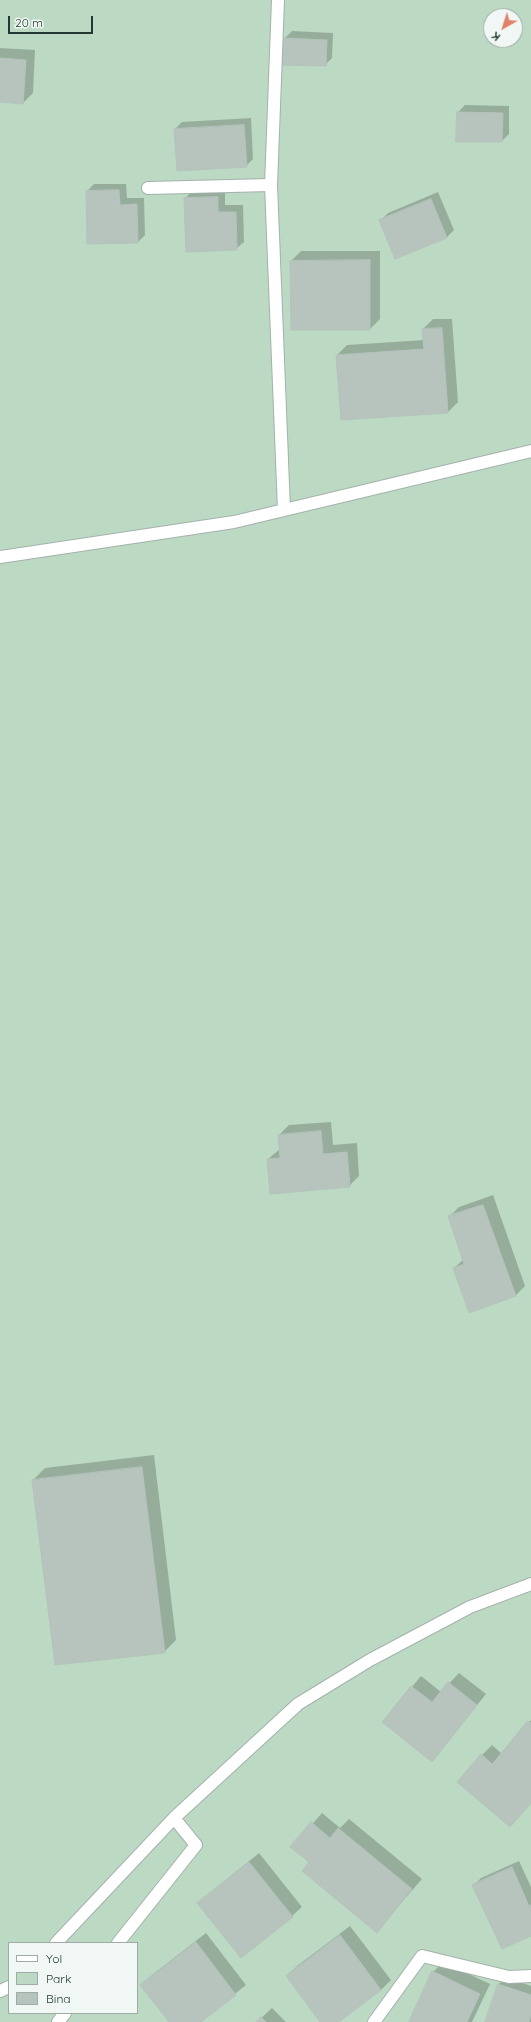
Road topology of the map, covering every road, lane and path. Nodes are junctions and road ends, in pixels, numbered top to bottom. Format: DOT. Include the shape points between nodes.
graph roads {
  1 [pos="278,0"];
  2 [pos="271,185"];
  3 [pos="148,188"];
  4 [pos="531,451"];
  5 [pos="284,510"];
  6 [pos="0,557"];
  7 [pos="531,1584"];
  8 [pos="174,1818"];
  9 [pos="57,1942"];
  10 [pos="119,1942"];
  11 [pos="531,1976"];
  12 [pos="64,2014"];
  13 [pos="58,2022"];
  14 [pos="374,2022"];
  1 -- 2 [label="street"];
  2 -- 3 [label="street"];
  2 -- 5 [label="street"];
  4 -- 5 [label="street"];
  5 -- 6 [label="street" via="234,522"];
  7 -- 8 [label="street" via="470,1607 370,1660 298,1704"];
  8 -- 9 [label="street"];
  8 -- 10 [label="street" via="196,1844"];
  11 -- 14 [label="street" via="509,1977 422,1956"];
  12 -- 13 [label="street"];
}
